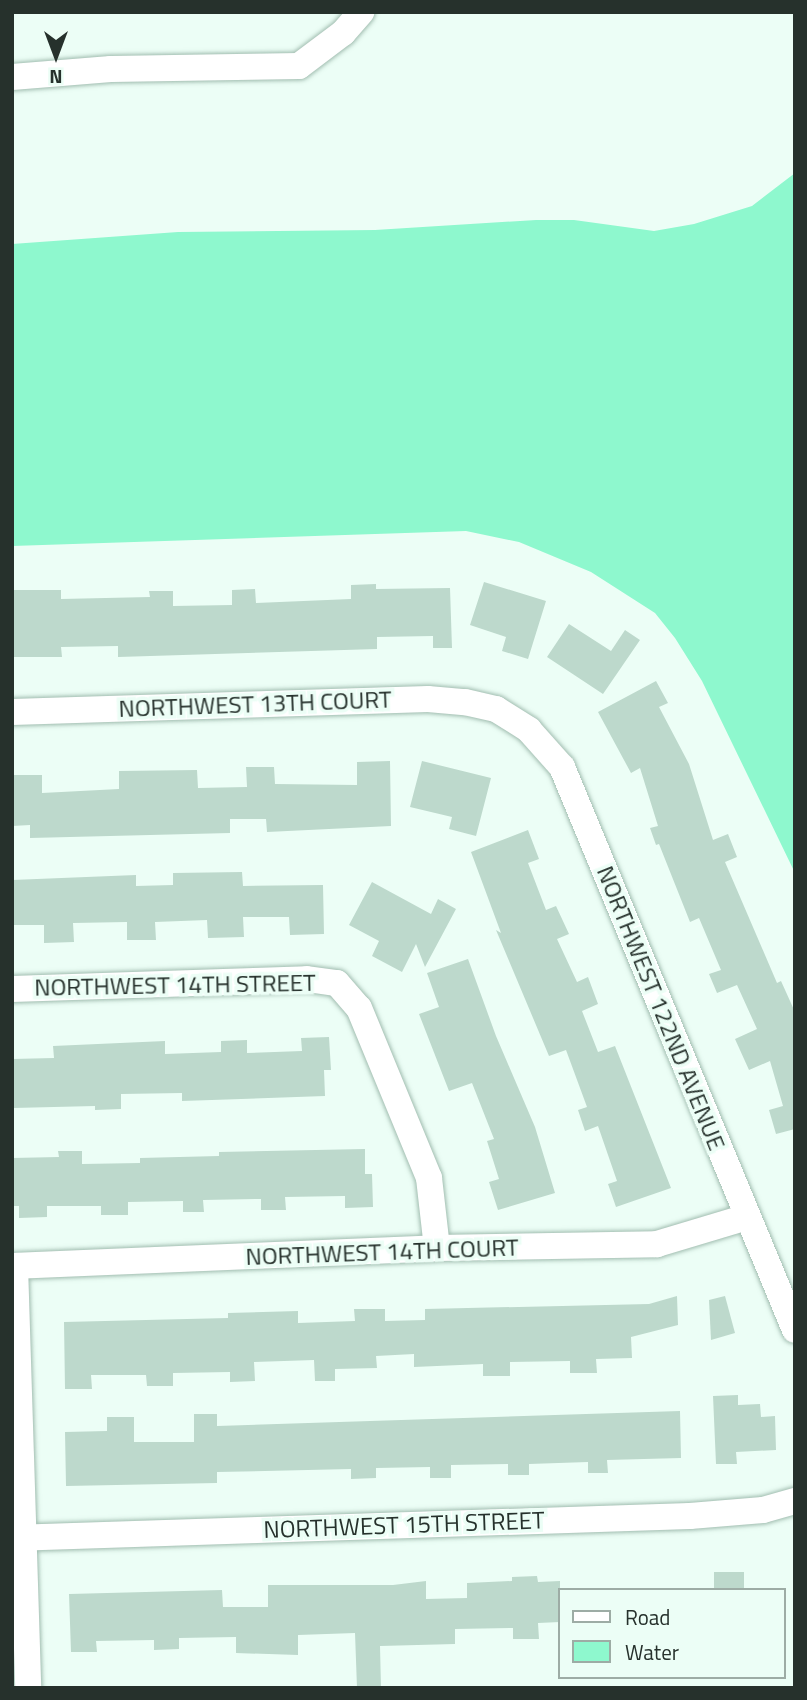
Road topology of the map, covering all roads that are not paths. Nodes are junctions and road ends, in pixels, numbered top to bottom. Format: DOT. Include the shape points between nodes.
graph roads {
  1 [pos="361,12"];
  2 [pos="12,77"];
  3 [pos="496,709"];
  4 [pos="12,712"];
  5 [pos="12,989"];
  6 [pos="747,1217"];
  7 [pos="438,1248"];
  8 [pos="13,1266"];
  9 [pos="795,1330"];
  10 [pos="795,1501"];
  11 [pos="17,1538"];
  12 [pos="29,1688"];
  1 -- 2 [label="street" via="343,33 299,66 111,69"];
  3 -- 4 [label="street, NORTHWEST 13TH COURT" via="428,699"];
  3 -- 6 [label="street, NORTHWEST 122ND AVENUE" via="529,730 562,767"];
  5 -- 7 [label="street, NORTHWEST 14TH STREET" via="307,979 337,983 359,1008 429,1178"];
  6 -- 7 [label="street, NORTHWEST 14TH COURT" via="657,1244"];
  6 -- 9 [label="street, NORTHWEST 122ND AVENUE"];
  7 -- 8 [label="street, NORTHWEST 14TH COURT"];
  8 -- 11 [label="street"];
  10 -- 11 [label="street, NORTHWEST 15TH STREET" via="763,1510 690,1516"];
  11 -- 12 [label="street"];
}
